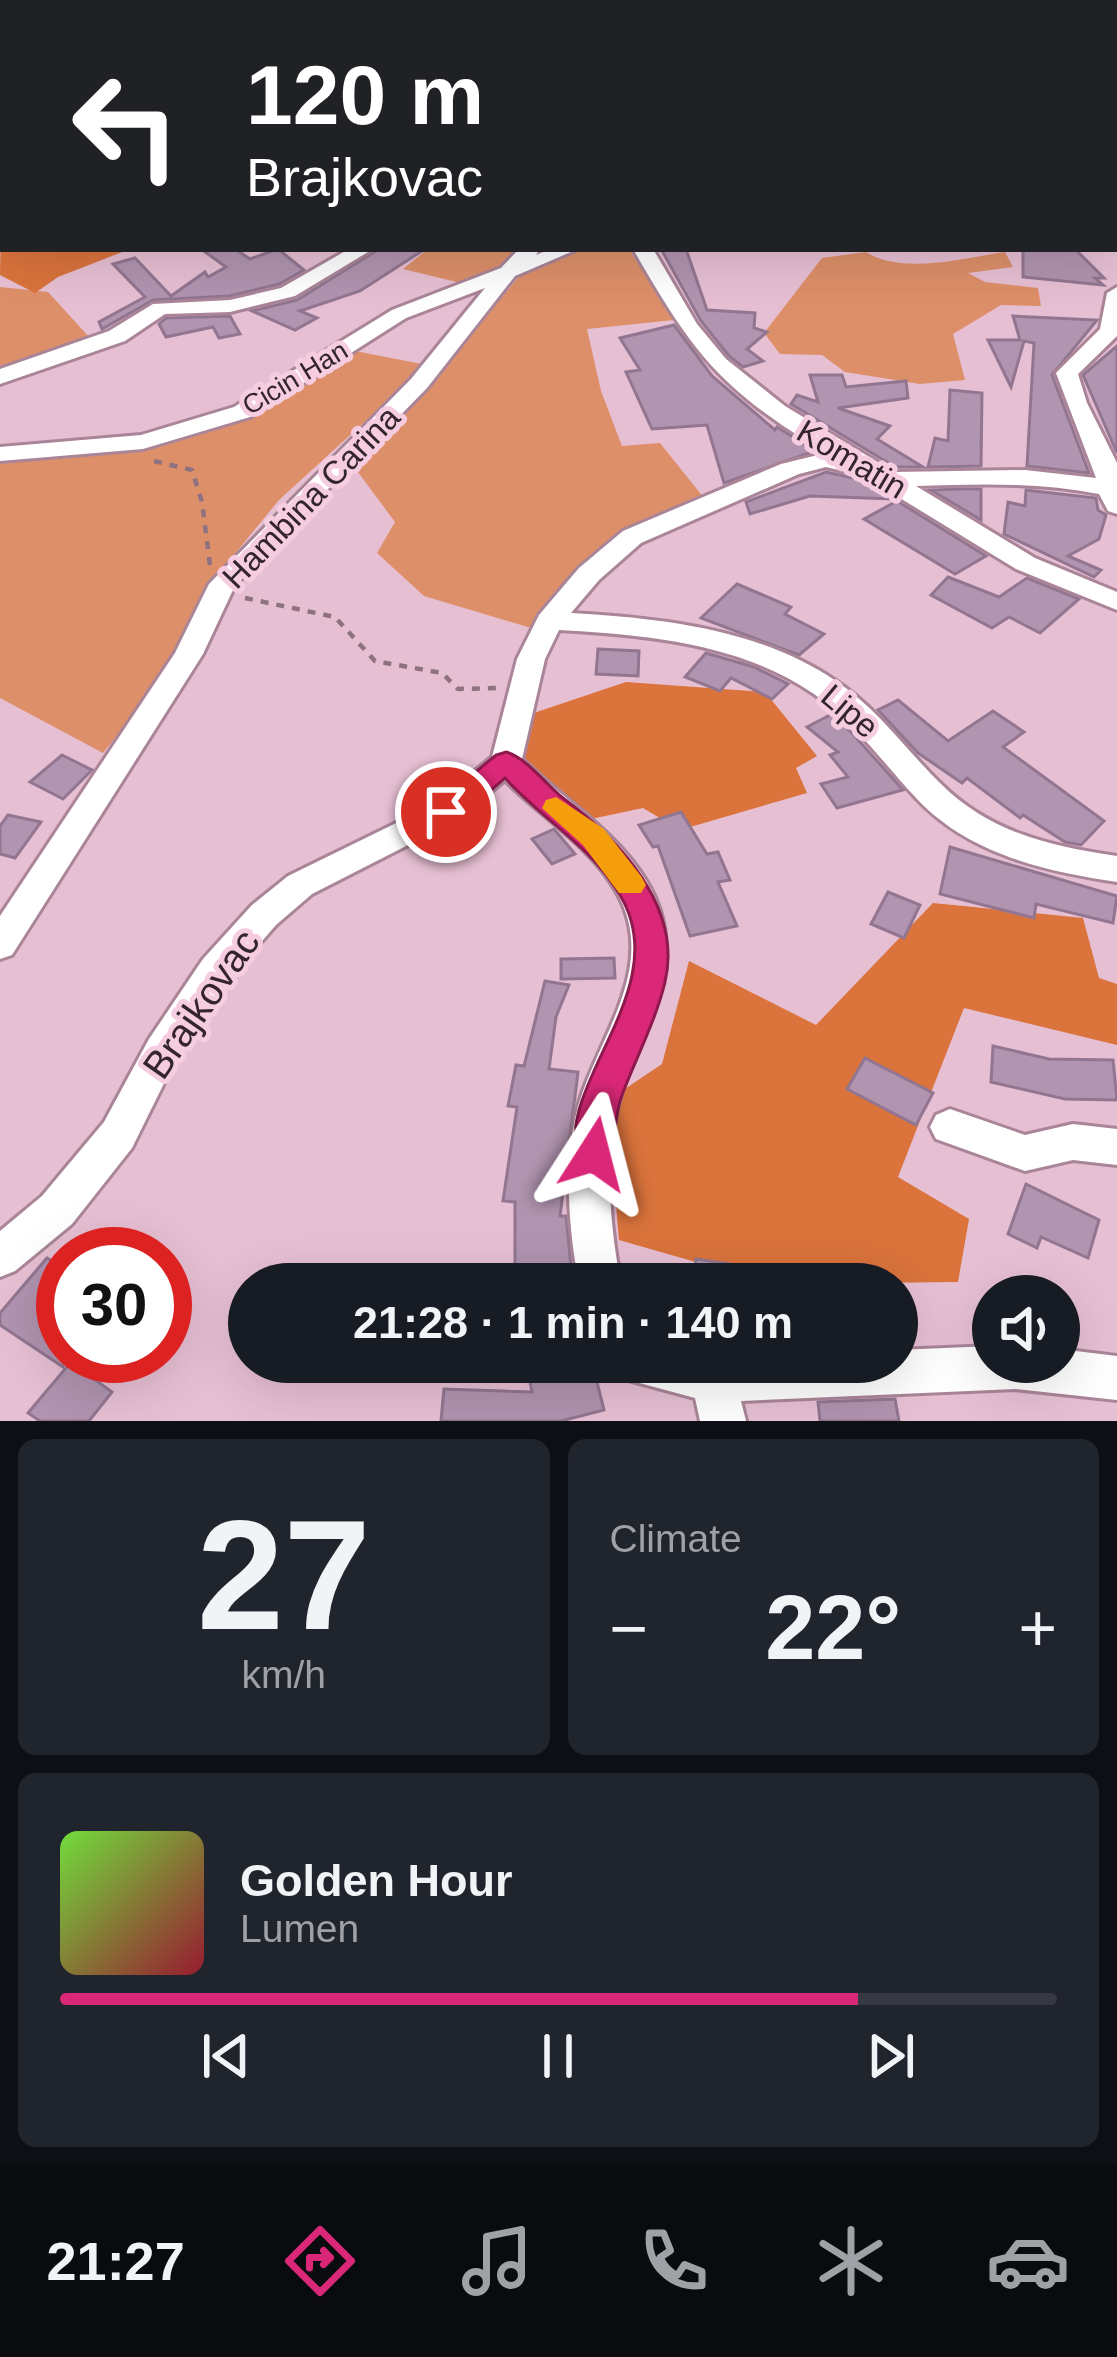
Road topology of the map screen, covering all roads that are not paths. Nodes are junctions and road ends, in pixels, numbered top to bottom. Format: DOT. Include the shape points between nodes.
graph roads {
  1 [pos="358,252"];
  2 [pos="527,252"];
  3 [pos="560,252"];
  4 [pos="646,252"];
  5 [pos="507,271"];
  6 [pos="1117,293"];
  7 [pos="1116,321"];
  8 [pos="0,377"];
  9 [pos="0,454"];
  10 [pos="880,475"];
  11 [pos="1112,497"];
  12 [pos="1117,601"];
  13 [pos="549,621"];
  14 [pos="506,762"];
  15 [pos="1117,869"];
  16 [pos="0,946"];
  17 [pos="950,1127"];
  18 [pos="1117,1147"];
  19 [pos="0,1257"];
  20 [pos="598,1263"];
  21 [pos="1117,1378"];
  22 [pos="681,1383"];
  23 [pos="719,1401"];
  1 -- 8 [label="street" via="288,292 230,306 160,308 117,336"];
  2 -- 5 [label="street, Hambina Carina"];
  3 -- 5 [label="street, Cicin Han"];
  4 -- 10 [label="street, Komatin" via="714,360 782,416"];
  5 -- 9 [label="street, Cicin Han" via="399,314 242,412 143,442"];
  5 -- 16 [label="street, Hambina Carina" via="443,357 220,590 189,654"];
  6 -- 7 [label="street"];
  7 -- 11 [label="street" via="1067,373"];
  10 -- 11 [label="street" via="1065,479"];
  10 -- 12 [label="street, Komatin" via="1056,581"];
  10 -- 13 [label="street" via="846,462 811,463 676,515 632,537"];
  13 -- 14 [label="street" via="522,688"];
  13 -- 15 [label="street, Lipe" via="686,635 782,665 862,716 971,827"];
  14 -- 19 [label="street, Brajkovac" via="446,812 300,885 264,915 162,1050 118,1135 57,1210"];
  14 -- 20 [label="street" via="615,862 651,939 650,980 596,1118"];
  17 -- 18 [label="street" via="1025,1153 1073,1142"];
  21 -- 23 [label="street" via="1015,1367"];
  22 -- 23 [label="street"];
}
